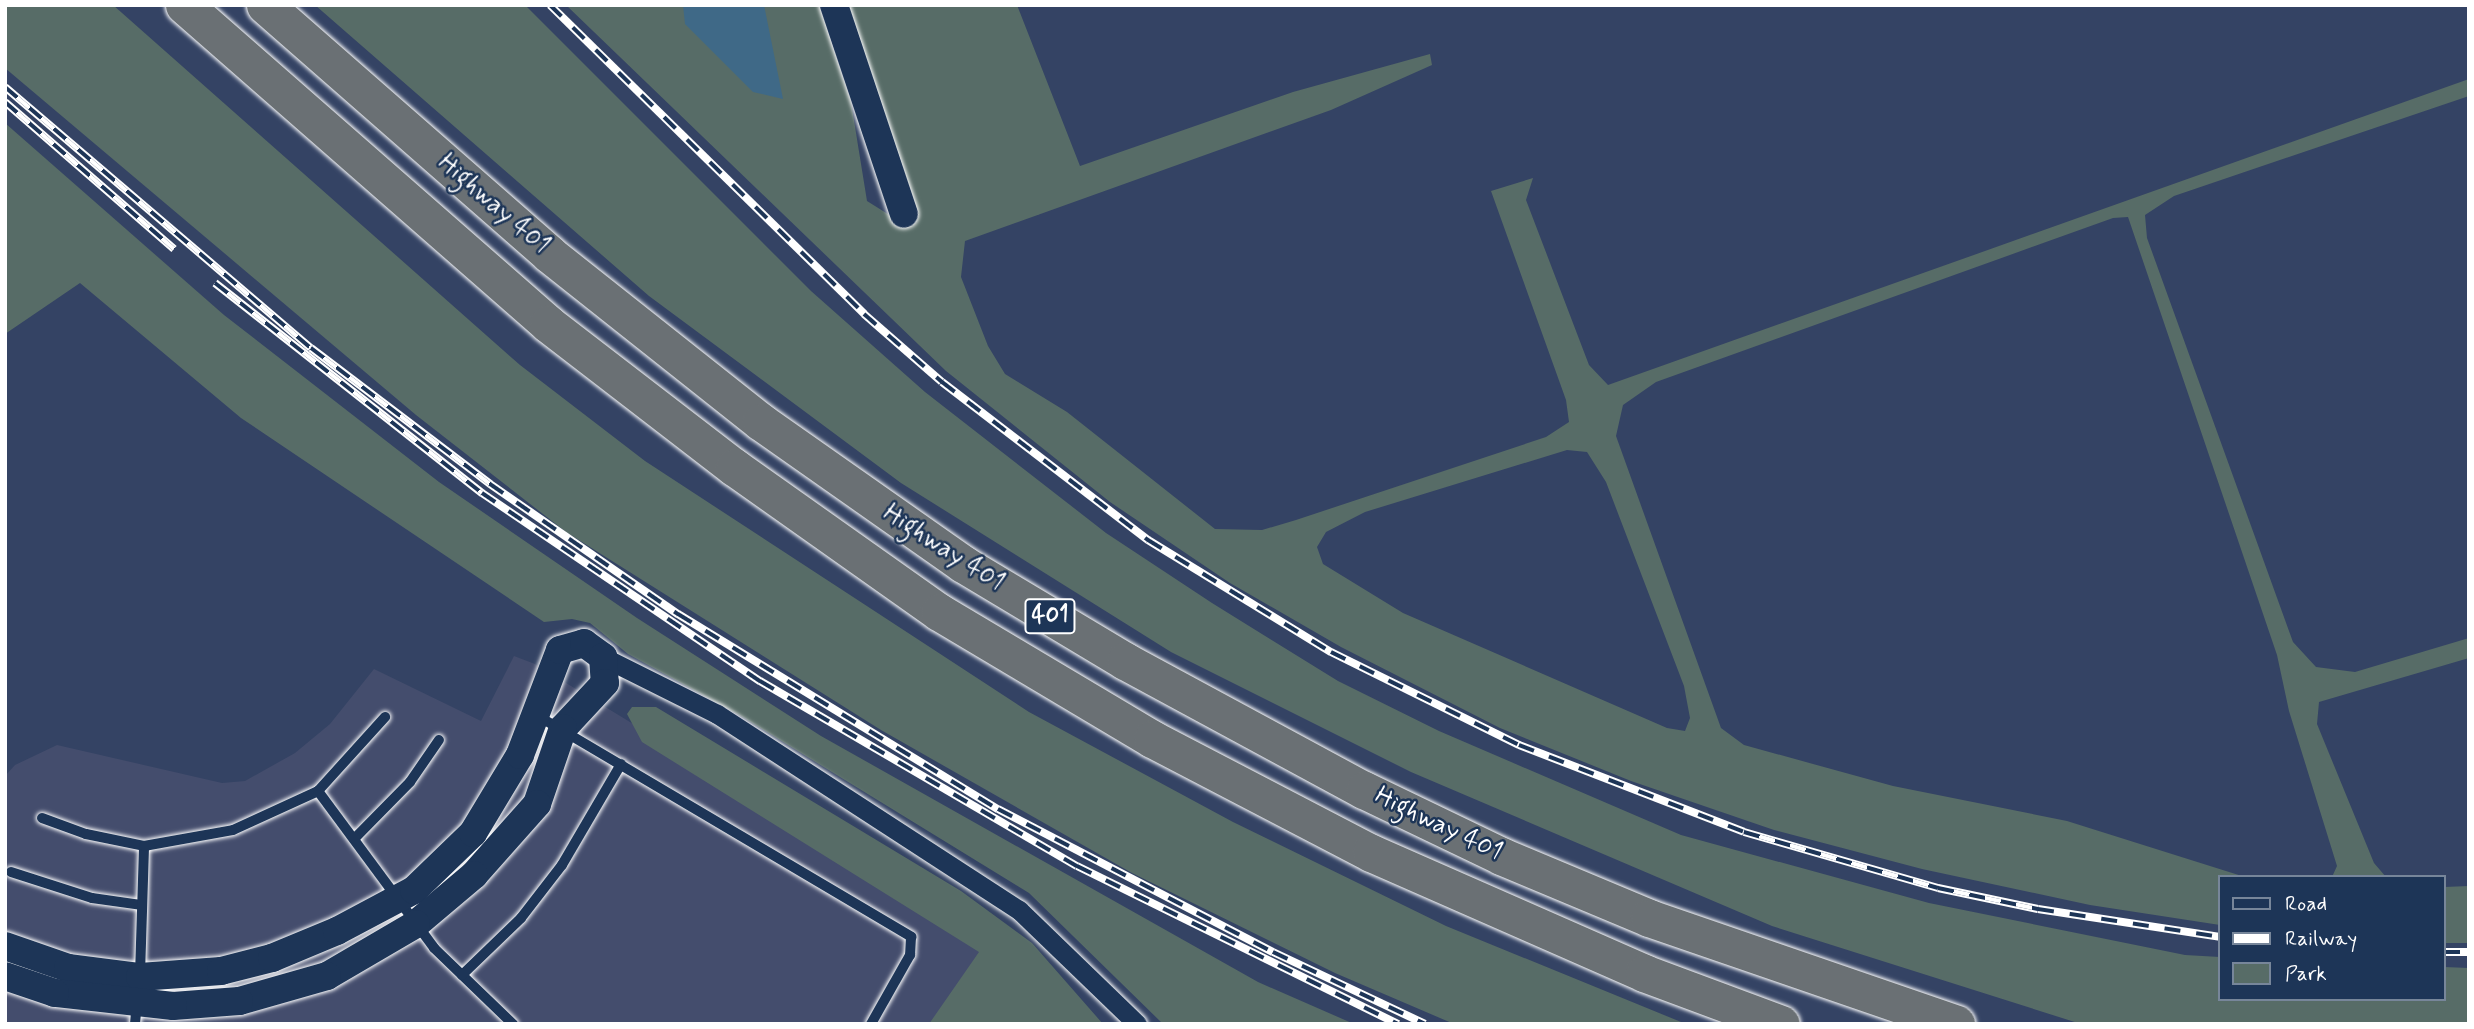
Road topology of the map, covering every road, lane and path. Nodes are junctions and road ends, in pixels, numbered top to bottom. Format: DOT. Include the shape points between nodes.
graph roads {
  1 [pos="184,5"];
  2 [pos="265,5"];
  3 [pos="834,5"];
  4 [pos="904,214"];
  5 [pos="603,657"];
  6 [pos="535,714"];
  7 [pos="385,717"];
  8 [pos="563,728"];
  9 [pos="439,740"];
  10 [pos="621,764"];
  11 [pos="318,791"];
  12 [pos="42,818"];
  13 [pos="354,839"];
  14 [pos="144,846"];
  15 [pos="11,872"];
  16 [pos="397,899"];
  17 [pos="141,905"];
  18 [pos="416,924"];
  19 [pos="5,946"];
  20 [pos="462,975"];
  21 [pos="5,976"];
  22 [pos="137,1002"];
  23 [pos="513,1024"];
  24 [pos="871,1024"];
  25 [pos="1137,1024"];
  26 [pos="1781,1024"];
  27 [pos="1956,1024"];
  1 -- 26 [label="highway, Highway 401 / 401" via="548,324 734,467 939,612 1152,739 1371,853 1619,962"];
  2 -- 27 [label="highway, Highway 401 / 401" via="549,254 772,430 963,564 1149,674 1364,790 1501,856 1649,918"];
  3 -- 4 [label="street"];
  5 -- 6 [label="street" via="584,642 560,650"];
  5 -- 8 [label="street" via="605,683"];
  5 -- 25 [label="street" via="717,714 1019,910"];
  6 -- 8 [label="lane"];
  6 -- 16 [label="street" via="520,755 473,833 414,890"];
  7 -- 11 [label="lane"];
  8 -- 10 [label="lane"];
  8 -- 18 [label="street" via="537,804 474,875"];
  9 -- 13 [label="lane" via="410,782"];
  10 -- 20 [label="lane" via="562,865 521,918"];
  10 -- 24 [label="lane" via="911,937 910,955"];
  11 -- 13 [label="lane"];
  11 -- 14 [label="lane" via="233,830"];
  12 -- 14 [label="lane" via="86,834"];
  13 -- 16 [label="lane"];
  14 -- 17 [label="lane"];
  15 -- 17 [label="lane" via="92,898"];
  16 -- 18 [label="lane"];
  16 -- 22 [label="street" via="272,958"];
  17 -- 22 [label="lane"];
  18 -- 20 [label="lane"];
  18 -- 22 [label="street" via="327,976 289,991 239,1001"];
  19 -- 22 [label="street" via="68,968"];
  20 -- 23 [label="lane"];
  21 -- 22 [label="street" via="55,993"];
}
